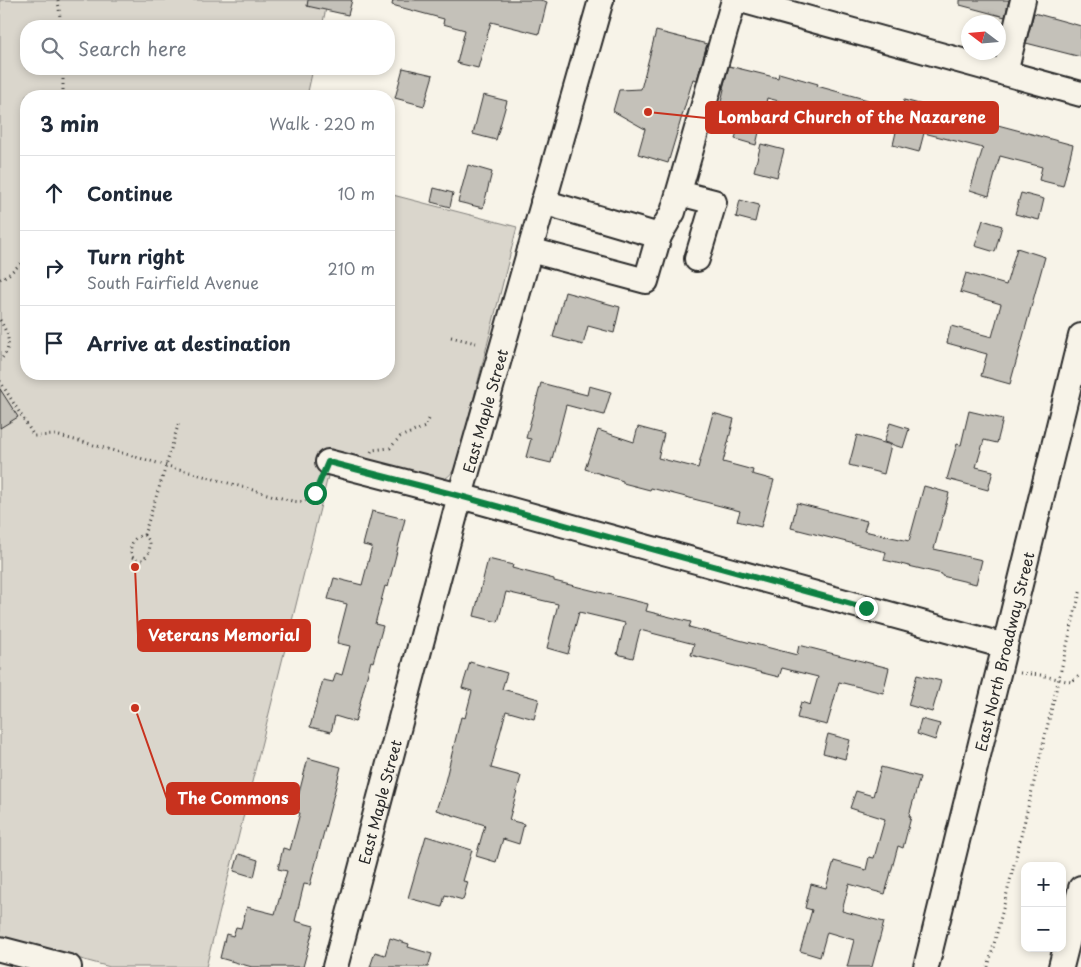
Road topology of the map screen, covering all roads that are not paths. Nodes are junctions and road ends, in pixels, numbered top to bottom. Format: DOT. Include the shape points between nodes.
graph roads {
  1 [pos="600,0"];
  2 [pos="734,0"];
  3 [pos="741,0"];
  4 [pos="1023,0"];
  5 [pos="1005,73"];
  6 [pos="1081,94"];
  7 [pos="679,192"];
  8 [pos="543,202"];
  9 [pos="659,236"];
  10 [pos="530,250"];
  11 [pos="697,259"];
  12 [pos="1081,336"];
  13 [pos="328,462"];
  14 [pos="460,496"];
  15 [pos="1005,646"];
  16 [pos="1081,888"];
  17 [pos="0,949"];
  18 [pos="69,967"];
  19 [pos="335,967"];
  20 [pos="926,967"];
  21 [pos="1061,967"];
  1 -- 8 [label="street, East Maple Street"];
  2 -- 7 [label="street"];
  3 -- 5 [label="street"];
  4 -- 5 [label="street"];
  5 -- 6 [label="street"];
  7 -- 9 [label="street" via="673,212"];
  7 -- 11 [label="street" via="714,202"];
  8 -- 9 [label="street"];
  8 -- 10 [label="street, East Maple Street"];
  9 -- 10 [label="street" via="646,281"];
  10 -- 14 [label="street, East Maple Street"];
  12 -- 15 [label="street, East North Broadway Street"];
  13 -- 14 [label="street"];
  14 -- 15 [label="street"];
  14 -- 19 [label="street, East Maple Street"];
  15 -- 20 [label="street, East North Broadway Street"];
  16 -- 21 [label="street"];
  17 -- 18 [label="street"];
}
